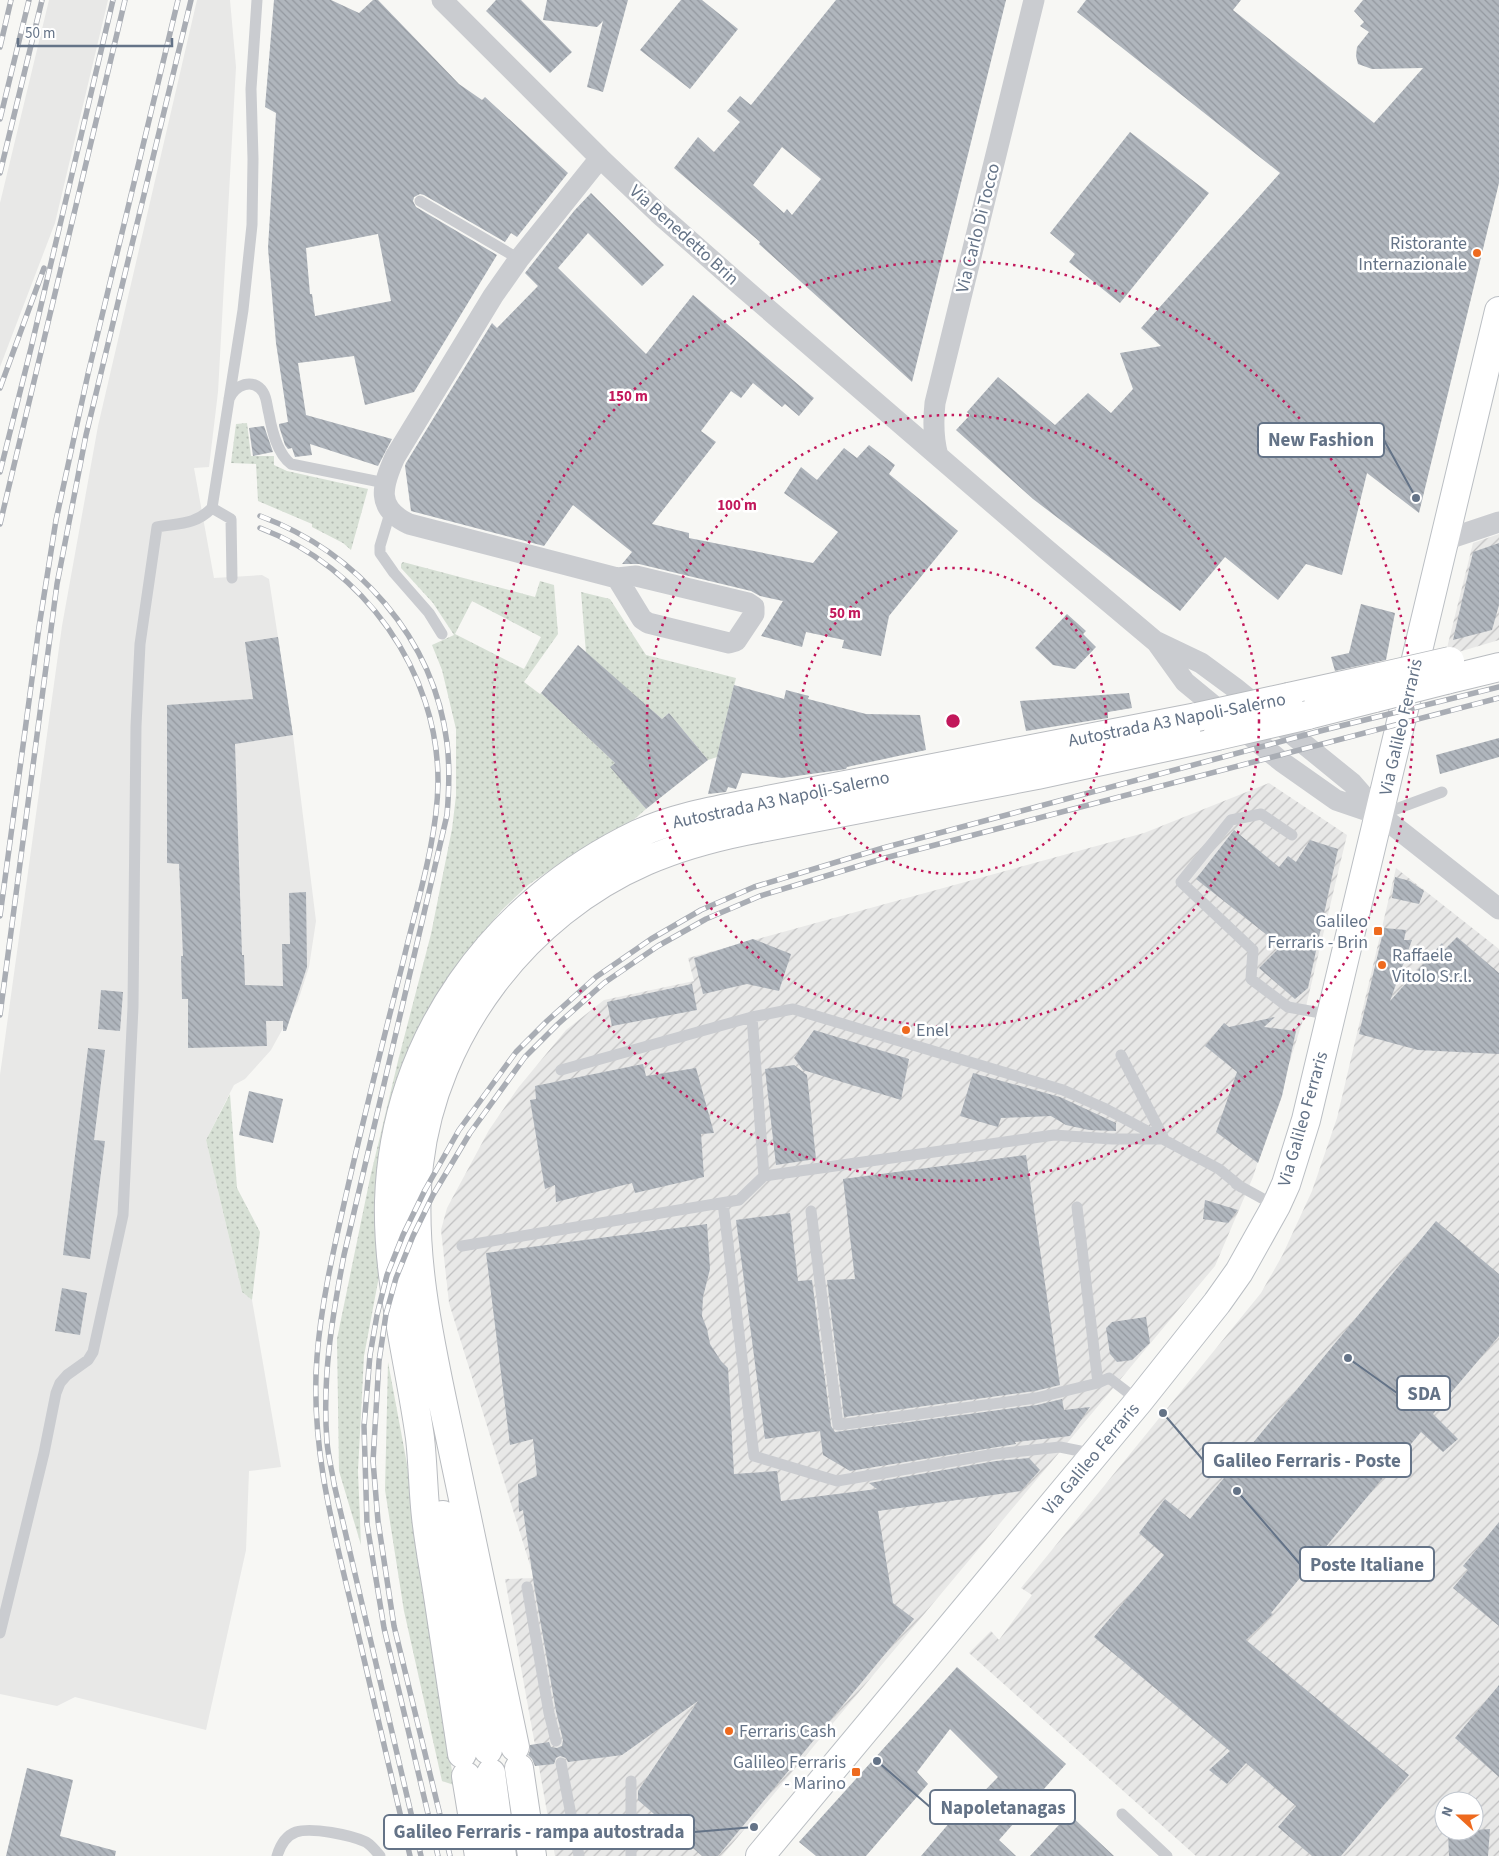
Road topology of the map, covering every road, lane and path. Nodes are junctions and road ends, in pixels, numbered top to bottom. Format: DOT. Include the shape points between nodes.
graph roads {
  1 [pos="257,0"];
  2 [pos="442,0"];
  3 [pos="1034,0"];
  4 [pos="600,158"];
  5 [pos="420,200"];
  6 [pos="519,259"];
  7 [pos="1499,311"];
  8 [pos="228,401"];
  9 [pos="938,456"];
  10 [pos="385,483"];
  11 [pos="212,508"];
  12 [pos="390,513"];
  13 [pos="1499,522"];
  14 [pos="1445,540"];
  15 [pos="232,578"];
  16 [pos="617,578"];
  17 [pos="442,634"];
  18 [pos="1155,641"];
  19 [pos="1499,648"];
  20 [pos="1499,667"];
  21 [pos="1448,670"];
  22 [pos="1299,706"];
  23 [pos="1442,792"];
  24 [pos="1380,815"];
  25 [pos="1292,835"];
  26 [pos="1499,909"];
  27 [pos="1333,1015"];
  28 [pos="752,1017"];
  29 [pos="1121,1055"];
  30 [pos="561,1070"];
  31 [pos="1164,1139"];
  32 [pos="764,1176"];
  33 [pos="723,1203"];
  34 [pos="1077,1206"];
  35 [pos="1276,1206"];
  36 [pos="811,1210"];
  37 [pos="462,1246"];
  38 [pos="1098,1383"];
  39 [pos="1139,1401"];
  40 [pos="1095,1454"];
  41 [pos="527,1587"];
  42 [pos="0,1633"];
  43 [pos="556,1741"];
  44 [pos="477,1763"];
  45 [pos="561,1763"];
  46 [pos="632,1781"];
  47 [pos="1122,1814"];
  48 [pos="763,1855"];
  49 [pos="277,1856"];
  50 [pos="380,1856"];
  51 [pos="479,1856"];
  52 [pos="502,1856"];
  53 [pos="532,1856"];
  54 [pos="579,1856"];
  55 [pos="631,1856"];
  56 [pos="1167,1856"];
  1 -- 8 [label="lane" via="251,89 252,225 243,310"];
  2 -- 4 [label="street, Via Benedetto Brin"];
  3 -- 9 [label="street, Via Carlo Di Tocco" via="935,403 933,431"];
  4 -- 6 [label="street"];
  4 -- 9 [label="street, Via Benedetto Brin"];
  5 -- 6 [label="lane"];
  6 -- 10 [label="street" via="395,457"];
  7 -- 14 [label="main road, Via Galileo Ferraris"];
  8 -- 10 [label="lane" via="242,384 257,386 266,400 274,436 291,464"];
  8 -- 11 [label="lane"];
  9 -- 18 [label="street, Via Benedetto Brin"];
  10 -- 12 [label="street" via="385,500"];
  11 -- 15 [label="lane" via="231,519"];
  11 -- 42 [label="lane" via="203,517 190,522 157,526 140,644 132,1007 123,1215 93,1352 88,1360 67,1375 56,1393"];
  12 -- 16 [label="street" via="408,524"];
  12 -- 17 [label="lane" via="380,553"];
  13 -- 14 [label="street"];
  14 -- 24 [label="main road, Via Galileo Ferraris"];
  16 -- 16 [label="street" via="642,619 656,625 729,643 736,641 754,614 754,607 748,603 636,576"];
  18 -- 24 [label="street" via="1201,663 1235,688 1352,783"];
  18 -- 24 [label="street" via="1185,682 1282,762 1336,800"];
  19 -- 21 [label="main road, Autostrada A3 Napoli-Salerno"];
  20 -- 21 [label="main road, Autostrada A3 Napoli-Salerno"];
  21 -- 22 [label="main road, Autostrada A3 Napoli-Salerno, bridge"];
  22 -- 44 [label="main road, Autostrada A3 Napoli-Salerno, bridge" via="1198,717 742,805 675,821 640,833 592,860 539,897 513,920 472,968 437,1021 422,1051 394,1148 389,1203 390,1251 420,1439 426,1518"];
  22 -- 53 [label="main road, Autostrada A3 Napoli-Salerno, bridge" via="1217,736 1037,775 702,840 643,862 614,877 561,913 534,936 476,1008 436,1090 424,1138 418,1186 418,1267 449,1434 517,1757"];
  23 -- 24 [label="lane"];
  24 -- 26 [label="street"];
  24 -- 27 [label="main road, Via Galileo Ferraris"];
  25 -- 27 [label="lane" via="1261,814 1231,820 1181,882 1253,950 1251,979 1288,1007"];
  27 -- 35 [label="main road, Via Galileo Ferraris" via="1306,1120"];
  28 -- 30 [label="lane"];
  28 -- 31 [label="lane" via="793,1009 802,1011 1063,1090"];
  28 -- 32 [label="lane"];
  29 -- 31 [label="lane"];
  31 -- 32 [label="lane" via="1054,1135"];
  31 -- 35 [label="lane" via="1219,1168 1241,1187"];
  32 -- 33 [label="lane" via="739,1200"];
  33 -- 37 [label="lane"];
  33 -- 40 [label="lane" via="754,1456 837,1481 995,1454 1060,1447"];
  34 -- 38 [label="lane"];
  35 -- 39 [label="main road, Via Galileo Ferraris" via="1247,1259 1222,1295"];
  36 -- 38 [label="lane" via="838,1425 1036,1398"];
  38 -- 39 [label="lane" via="1109,1378"];
  39 -- 40 [label="main road, Via Galileo Ferraris"];
  40 -- 48 [label="main road, Via Galileo Ferraris"];
  41 -- 43 [label="lane"];
  44 -- 51 [label="main road"];
  44 -- 52 [label="main road"];
  45 -- 54 [label="lane"];
  46 -- 55 [label="lane"];
  47 -- 56 [label="lane"];
  49 -- 50 [label="lane" via="282,1842 295,1832 315,1831 354,1837 367,1843"];
}
